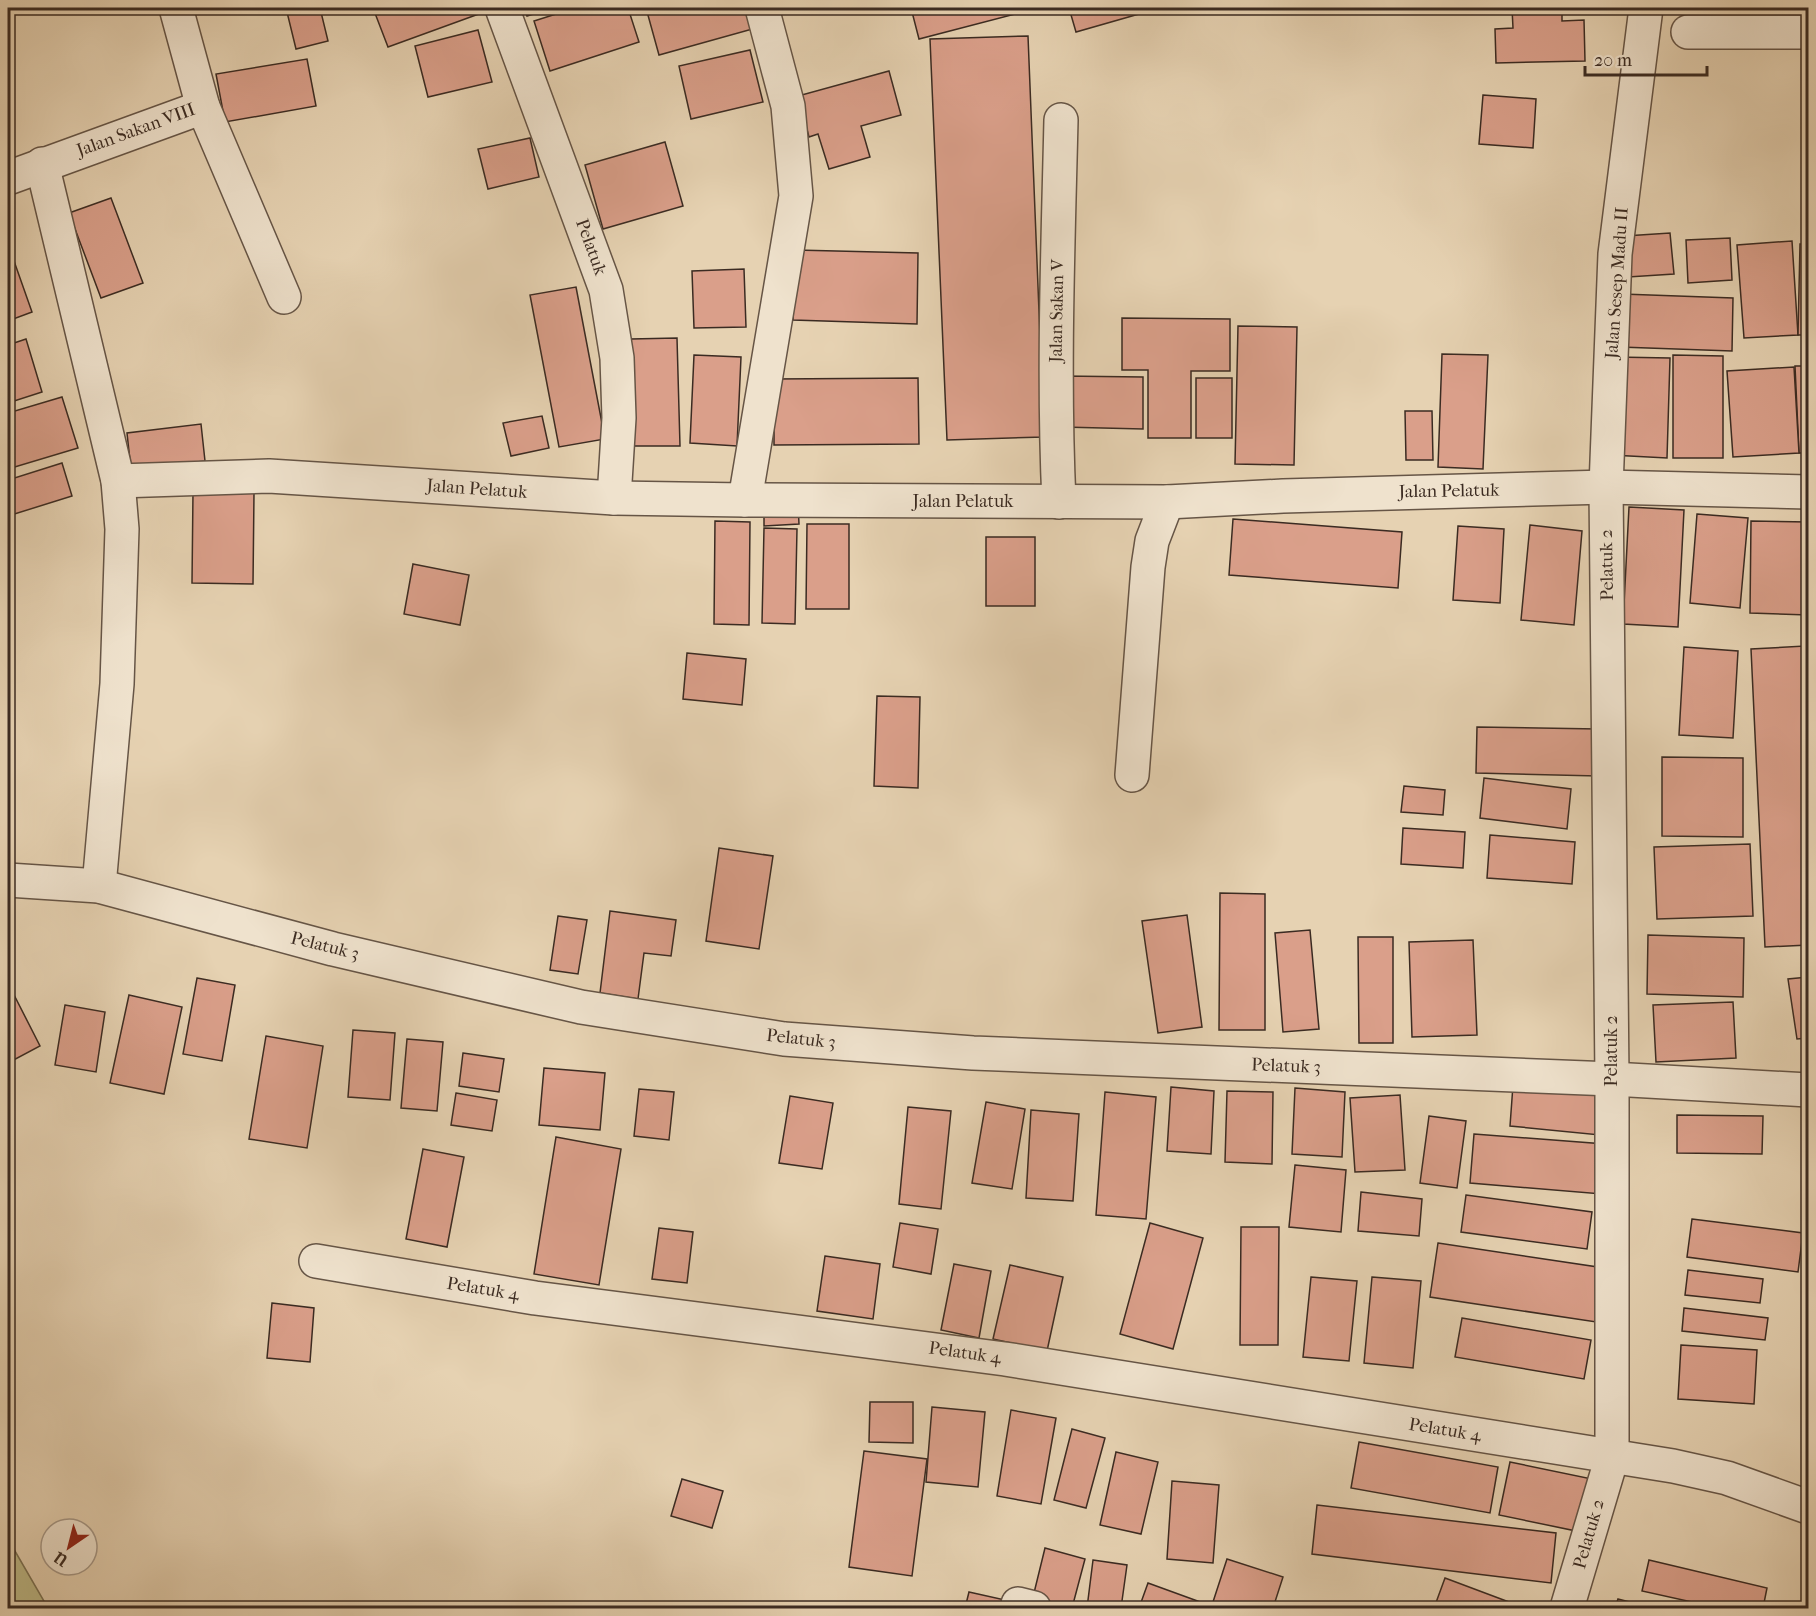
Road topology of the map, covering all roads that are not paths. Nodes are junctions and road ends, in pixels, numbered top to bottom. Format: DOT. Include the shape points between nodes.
graph roads {
  1 [pos="176,8"];
  2 [pos="502,8"];
  3 [pos="762,8"];
  4 [pos="1646,8"];
  5 [pos="1688,32"];
  6 [pos="1809,32"];
  7 [pos="203,107"];
  8 [pos="1061,120"];
  9 [pos="42,164"];
  10 [pos="8,178"];
  11 [pos="284,297"];
  12 [pos="118,482"];
  13 [pos="1606,487"];
  14 [pos="1809,492"];
  15 [pos="614,498"];
  16 [pos="745,500"];
  17 [pos="1059,502"];
  18 [pos="1167,502"];
  19 [pos="1132,775"];
  20 [pos="8,880"];
  21 [pos="99,886"];
  22 [pos="1612,1079"];
  23 [pos="1809,1090"];
  24 [pos="316,1261"];
  25 [pos="1612,1457"];
  26 [pos="1809,1507"];
  27 [pos="1568,1608"];
  1 -- 7 [label="street, Jalan Sakan VIII"];
  2 -- 15 [label="street, Pelatuk" via="606,290 617,358 619,418"];
  3 -- 16 [label="street" via="788,106 796,196"];
  4 -- 13 [label="street, Jalan Sesep Madu II" via="1615,254"];
  5 -- 6 [label="street"];
  7 -- 9 [label="street, Jalan Sakan VIII"];
  7 -- 11 [label="street"];
  8 -- 17 [label="street, Jalan Sakan V" via="1056,319"];
  9 -- 10 [label="street, Jalan Sakan VIII"];
  9 -- 12 [label="street"];
  12 -- 15 [label="street, Jalan Pelatuk" via="269,476"];
  12 -- 21 [label="street" via="122,529 117,684"];
  13 -- 14 [label="street, Jalan Pelatuk"];
  13 -- 18 [label="street, Jalan Pelatuk"];
  13 -- 22 [label="street, Pelatuk 2"];
  15 -- 16 [label="street, Jalan Pelatuk"];
  16 -- 17 [label="street, Jalan Pelatuk"];
  17 -- 18 [label="street, Jalan Pelatuk"];
  18 -- 19 [label="street" via="1152,541 1148,567"];
  20 -- 21 [label="street, Pelatuk 3"];
  21 -- 22 [label="street, Pelatuk 3" via="333,949 581,1007 784,1039 973,1053"];
  22 -- 23 [label="street, Pelatuk 3"];
  22 -- 25 [label="street, Pelatuk 2"];
  24 -- 25 [label="street, Pelatuk 4" via="535,1298 1005,1359"];
  25 -- 26 [label="street, Pelatuk 4" via="1727,1478"];
  25 -- 27 [label="street, Pelatuk 2"];
}
